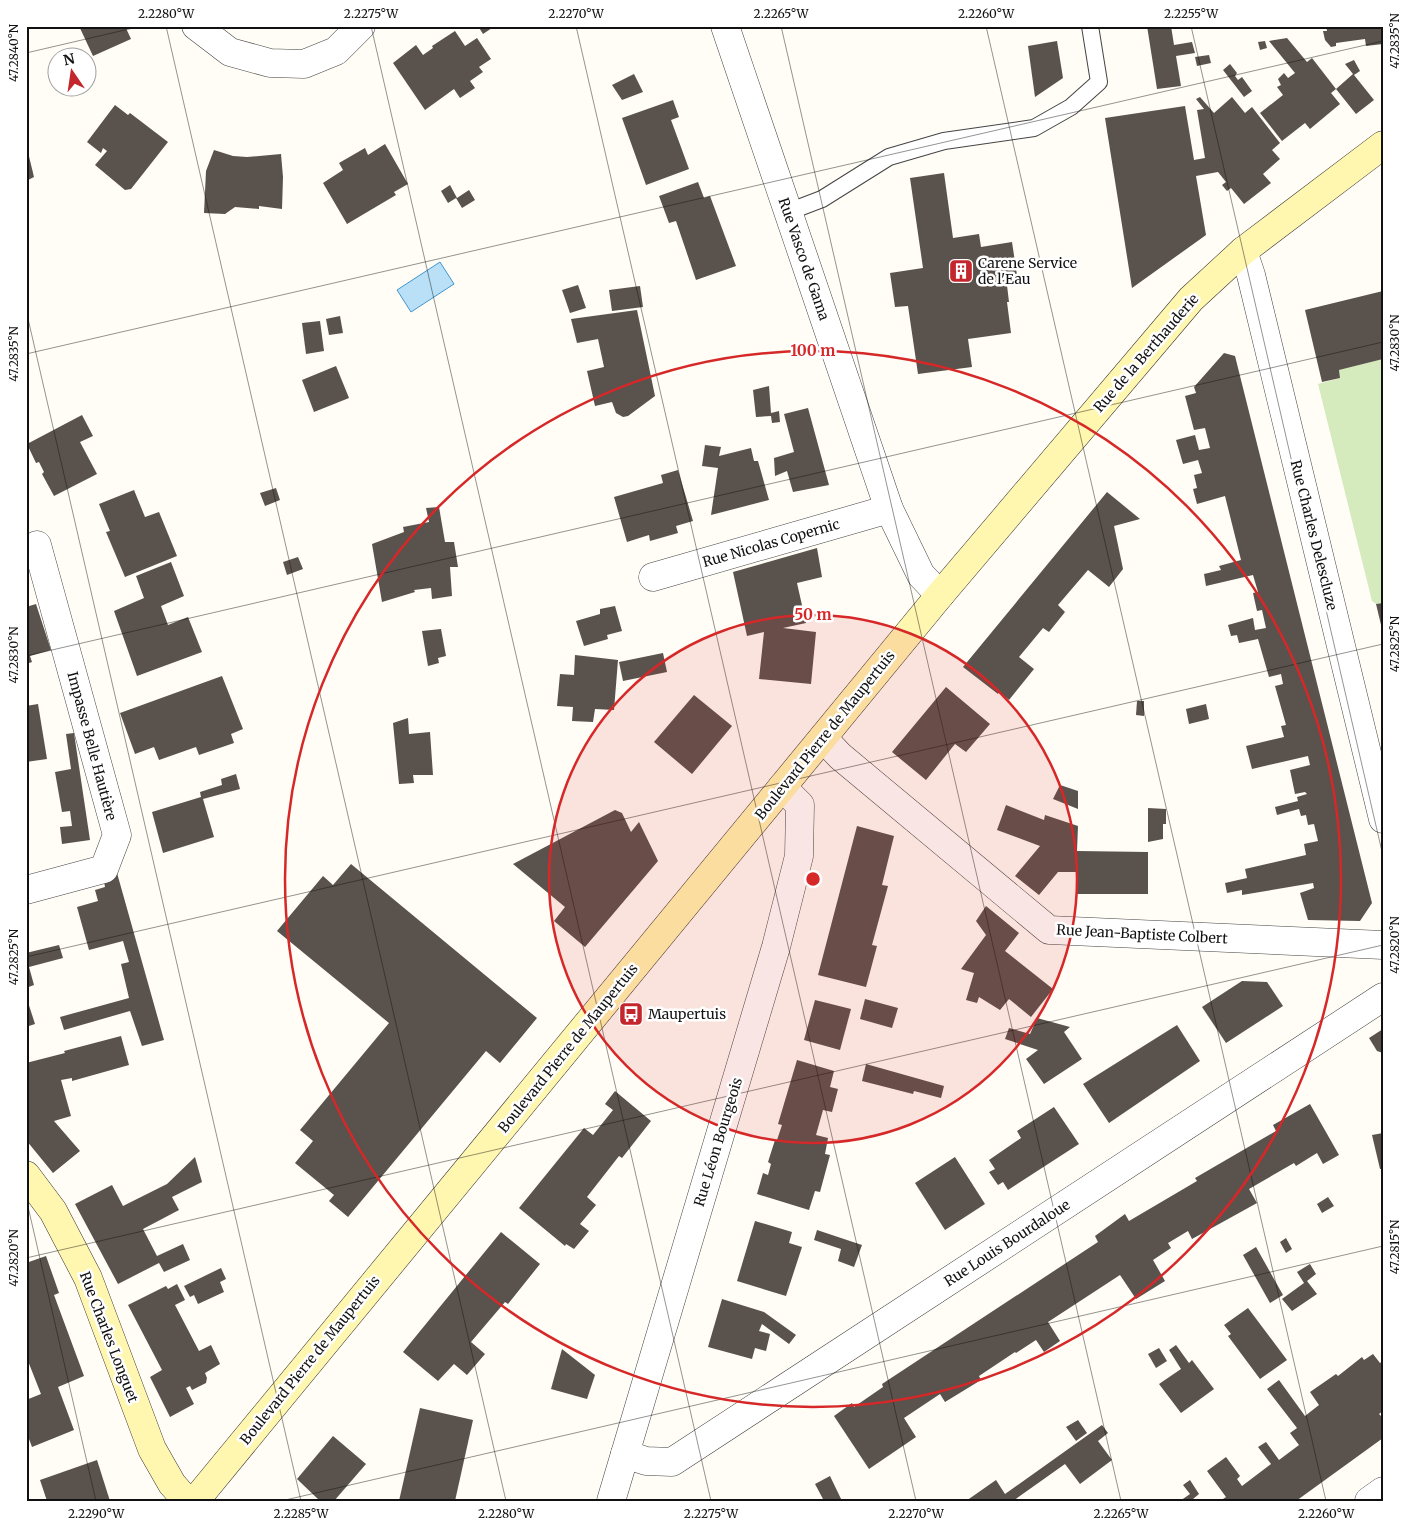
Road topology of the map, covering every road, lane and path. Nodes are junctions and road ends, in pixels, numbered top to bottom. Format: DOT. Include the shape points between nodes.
graph roads {
  1 [pos="196,26"];
  2 [pos="361,26"];
  3 [pos="725,26"];
  4 [pos="1090,26"];
  5 [pos="1383,144"];
  6 [pos="788,212"];
  7 [pos="1243,251"];
  8 [pos="889,509"];
  9 [pos="36,545"];
  10 [pos="654,577"];
  11 [pos="940,595"];
  12 [pos="822,738"];
  13 [pos="782,787"];
  14 [pos="1383,819"];
  15 [pos="26,890"];
  16 [pos="1383,945"];
  17 [pos="1383,997"];
  18 [pos="26,1175"];
  19 [pos="625,1454"];
  20 [pos="1383,1491"];
  21 [pos="187,1501"];
  22 [pos="195,1501"];
  23 [pos="611,1501"];
  24 [pos="1369,1501"];
  1 -- 2 [label="street" via="230,52 270,63 304,64 336,51"];
  3 -- 6 [label="street, Rue Vasco de Gama"];
  4 -- 6 [label="lane" via="1099,82 1071,107 1034,128 944,141 889,158 822,200"];
  5 -- 7 [label="street, Rue de la Berthauderie"];
  6 -- 8 [label="street, Rue Vasco de Gama"];
  7 -- 11 [label="street, Rue de la Berthauderie" via="1191,299"];
  7 -- 14 [label="street, Rue Charles Delescluze"];
  8 -- 10 [label="street, Rue Nicolas Copernic"];
  8 -- 11 [label="street, Rue Vasco de Gama" via="921,575"];
  9 -- 15 [label="street, Impasse Belle Hautière" via="117,835 104,869"];
  11 -- 12 [label="street, Boulevard Pierre de Maupertuis"];
  12 -- 13 [label="street, Boulevard Pierre de Maupertuis"];
  12 -- 16 [label="street, Rue Jean-Baptiste Colbert" via="1049,930"];
  13 -- 19 [label="street, Rue Léon Bourgeois" via="800,805 799,856 776,947"];
  13 -- 22 [label="street, Boulevard Pierre de Maupertuis"];
  17 -- 19 [label="street, Rue Louis Bourdaloue" via="672,1462"];
  18 -- 21 [label="street, Rue Charles Longuet" via="53,1211 88,1278 152,1449 172,1484"];
  19 -- 23 [label="street, Rue Léon Bourgeois"];
  20 -- 24 [label="street"];
}
